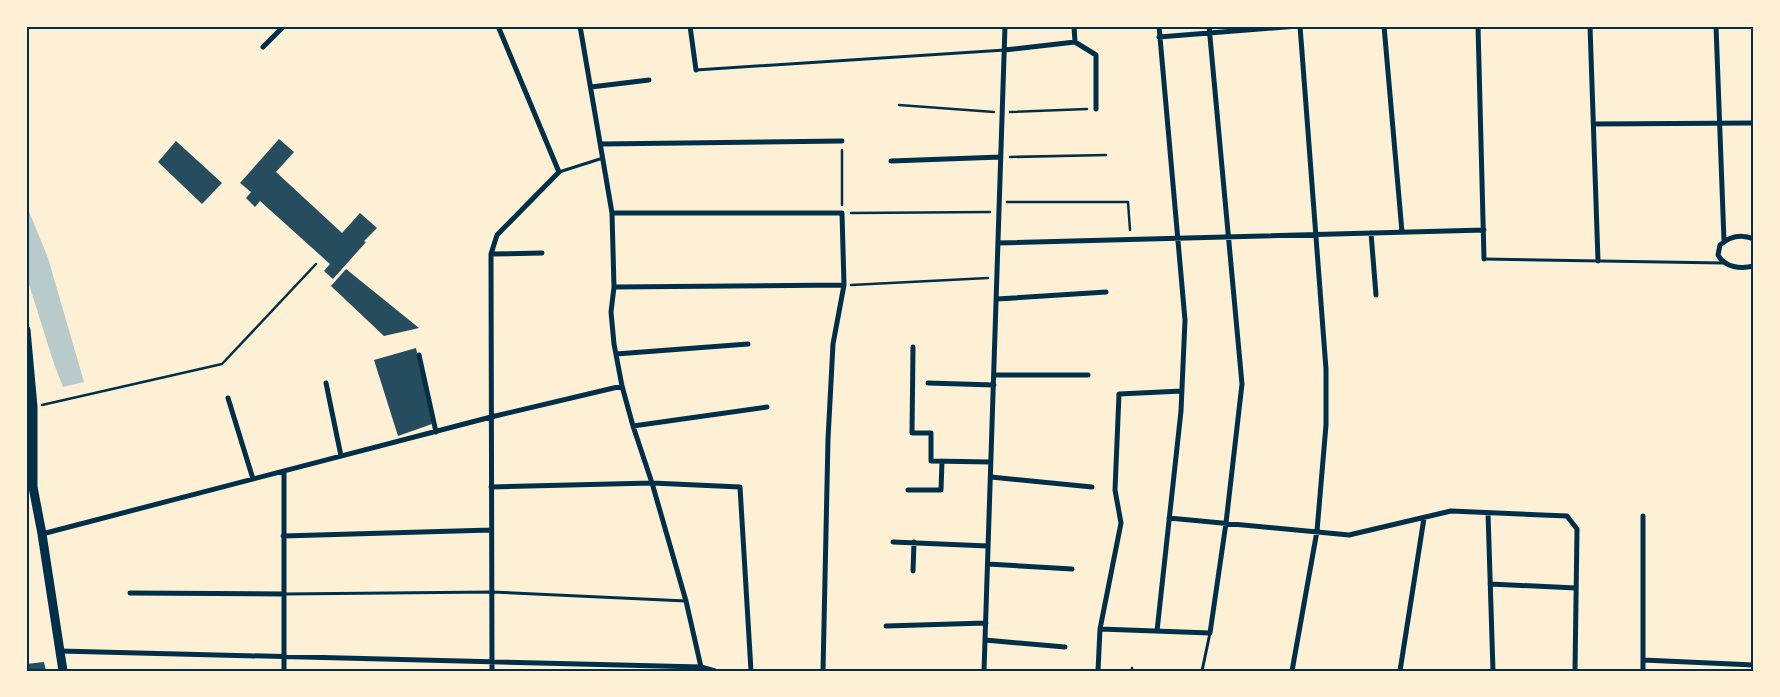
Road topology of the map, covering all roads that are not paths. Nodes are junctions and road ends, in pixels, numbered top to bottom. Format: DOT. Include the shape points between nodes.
graph roads {
  1 [pos="284,26"];
  2 [pos="498,26"];
  3 [pos="580,26"];
  4 [pos="690,26"];
  5 [pos="1005,26"];
  6 [pos="1074,26"];
  7 [pos="1158,26"];
  8 [pos="1209,26"];
  9 [pos="1299,26"];
  10 [pos="1384,26"];
  11 [pos="1478,26"];
  12 [pos="1590,26"];
  13 [pos="1716,26"];
  14 [pos="1210,33"];
  15 [pos="1159,37"];
  16 [pos="1075,42"];
  17 [pos="263,47"];
  18 [pos="1005,50"];
  19 [pos="696,70"];
  20 [pos="649,80"];
  21 [pos="591,87"];
  22 [pos="1096,109"];
  23 [pos="1754,123"];
  24 [pos="1594,124"];
  25 [pos="1719,125"];
  26 [pos="842,141"];
  27 [pos="601,144"];
  28 [pos="1001,157"];
  29 [pos="603,158"];
  30 [pos="892,161"];
  31 [pos="559,172"];
  32 [pos="612,213"];
  33 [pos="1484,230"];
  34 [pos="1402,232"];
  35 [pos="1371,233"];
  36 [pos="1316,235"];
  37 [pos="1230,237"];
  38 [pos="1177,238"];
  39 [pos="1754,239"];
  40 [pos="1724,242"];
  41 [pos="998,243"];
  42 [pos="542,253"];
  43 [pos="491,254"];
  44 [pos="1484,259"];
  45 [pos="1598,261"];
  46 [pos="1724,263"];
  47 [pos="1754,266"];
  48 [pos="844,285"];
  49 [pos="614,287"];
  50 [pos="1106,292"];
  51 [pos="1376,295"];
  52 [pos="996,299"];
  53 [pos="26,330"];
  54 [pos="748,344"];
  55 [pos="913,347"];
  56 [pos="616,354"];
  57 [pos="419,355"];
  58 [pos="994,375"];
  59 [pos="1088,375"];
  60 [pos="326,383"];
  61 [pos="928,383"];
  62 [pos="994,385"];
  63 [pos="622,386"];
  64 [pos="1182,391"];
  65 [pos="228,398"];
  66 [pos="767,407"];
  67 [pos="490,417"];
  68 [pos="633,426"];
  69 [pos="436,432"];
  70 [pos="341,456"];
  71 [pos="942,461"];
  72 [pos="991,462"];
  73 [pos="26,466"];
  74 [pos="284,471"];
  75 [pos="991,477"];
  76 [pos="253,479"];
  77 [pos="652,483"];
  78 [pos="33,486"];
  79 [pos="491,487"];
  80 [pos="1092,487"];
  81 [pos="908,490"];
  82 [pos="1488,513"];
  83 [pos="1644,516"];
  84 [pos="1169,518"];
  85 [pos="1424,518"];
  86 [pos="1226,523"];
  87 [pos="491,530"];
  88 [pos="1317,531"];
  89 [pos="42,534"];
  90 [pos="283,536"];
  91 [pos="893,542"];
  92 [pos="914,542"];
  93 [pos="988,546"];
  94 [pos="988,564"];
  95 [pos="1072,569"];
  96 [pos="913,571"];
  97 [pos="1490,584"];
  98 [pos="1576,588"];
  99 [pos="492,592"];
  100 [pos="130,593"];
  101 [pos="284,594"];
  102 [pos="686,601"];
  103 [pos="986,624"];
  104 [pos="886,626"];
  105 [pos="1100,629"];
  106 [pos="1157,631"];
  107 [pos="1210,633"];
  108 [pos="985,640"];
  109 [pos="1065,646"];
  110 [pos="60,651"];
  111 [pos="284,656"];
  112 [pos="1643,660"];
  113 [pos="492,662"];
  114 [pos="1754,664"];
  115 [pos="701,668"];
  116 [pos="63,671"];
  117 [pos="284,671"];
  118 [pos="492,671"];
  119 [pos="715,671"];
  120 [pos="751,671"];
  121 [pos="823,671"];
  122 [pos="984,671"];
  123 [pos="1098,671"];
  124 [pos="1202,671"];
  125 [pos="1292,671"];
  126 [pos="1400,671"];
  127 [pos="1493,671"];
  128 [pos="1575,671"];
  129 [pos="1643,671"];
  1 -- 17 [label="street"];
  2 -- 31 [label="street"];
  3 -- 21 [label="street"];
  4 -- 19 [label="street"];
  5 -- 18 [label="street"];
  6 -- 16 [label="street"];
  7 -- 15 [label="street"];
  8 -- 14 [label="street"];
  9 -- 14 [label="street"];
  9 -- 36 [label="street"];
  10 -- 34 [label="street"];
  11 -- 33 [label="street"];
  12 -- 24 [label="street"];
  13 -- 25 [label="street"];
  14 -- 15 [label="street"];
  14 -- 37 [label="street"];
  15 -- 38 [label="street"];
  16 -- 18 [label="street"];
  16 -- 22 [label="street" via="1096,55"];
  18 -- 19 [label="lane"];
  18 -- 28 [label="street"];
  20 -- 21 [label="street"];
  21 -- 27 [label="street"];
  23 -- 25 [label="street"];
  24 -- 25 [label="street"];
  24 -- 45 [label="street"];
  25 -- 40 [label="street"];
  26 -- 27 [label="street"];
  27 -- 29 [label="street"];
  28 -- 30 [label="street"];
  28 -- 41 [label="street"];
  29 -- 31 [label="lane"];
  29 -- 32 [label="street"];
  31 -- 43 [label="street" via="497,235"];
  32 -- 48 [label="street" via="842,214"];
  32 -- 49 [label="street"];
  33 -- 34 [label="street"];
  33 -- 44 [label="street"];
  34 -- 35 [label="street"];
  35 -- 36 [label="street"];
  35 -- 51 [label="street"];
  36 -- 37 [label="street"];
  36 -- 88 [label="street" via="1326,369 1326,426"];
  37 -- 38 [label="street"];
  37 -- 86 [label="street" via="1242,384"];
  38 -- 41 [label="street"];
  38 -- 64 [label="street" via="1185,320"];
  39 -- 40 [label="street" via="1738,236"];
  40 -- 46 [label="street" via="1718,250"];
  41 -- 52 [label="street"];
  42 -- 43 [label="street"];
  43 -- 67 [label="street"];
  44 -- 45 [label="lane"];
  45 -- 46 [label="lane"];
  46 -- 47 [label="street" via="1738,268"];
  48 -- 49 [label="street"];
  48 -- 121 [label="street" via="833,344 827,448"];
  49 -- 56 [label="street" via="611,312"];
  50 -- 52 [label="street"];
  52 -- 58 [label="street"];
  53 -- 78 [label="main road" via="33,407"];
  54 -- 56 [label="street"];
  55 -- 71 [label="street" via="912,432 931,433 931,461"];
  56 -- 63 [label="street"];
  57 -- 69 [label="street"];
  58 -- 59 [label="street"];
  58 -- 62 [label="street"];
  60 -- 70 [label="street"];
  61 -- 62 [label="street"];
  62 -- 72 [label="street"];
  63 -- 67 [label="street"];
  63 -- 68 [label="street"];
  64 -- 84 [label="street"];
  64 -- 105 [label="street" via="1119,394 1115,490 1121,523"];
  65 -- 76 [label="street"];
  66 -- 68 [label="street"];
  67 -- 69 [label="street"];
  67 -- 79 [label="street"];
  68 -- 77 [label="street"];
  69 -- 70 [label="street"];
  70 -- 74 [label="street"];
  71 -- 72 [label="street"];
  71 -- 81 [label="street" via="941,490"];
  72 -- 75 [label="street"];
  73 -- 78 [label="main road"];
  74 -- 76 [label="street"];
  74 -- 90 [label="street"];
  75 -- 80 [label="street"];
  75 -- 93 [label="street"];
  76 -- 89 [label="street"];
  77 -- 79 [label="street"];
  77 -- 102 [label="street"];
  77 -- 120 [label="street" via="740,487"];
  78 -- 89 [label="main road"];
  79 -- 87 [label="street"];
  82 -- 85 [label="street" via="1451,511"];
  82 -- 97 [label="street"];
  82 -- 98 [label="street" via="1567,516 1577,528"];
  83 -- 112 [label="street"];
  84 -- 86 [label="street"];
  84 -- 106 [label="street"];
  85 -- 88 [label="street" via="1349,535"];
  85 -- 126 [label="street"];
  86 -- 88 [label="street"];
  86 -- 107 [label="street"];
  87 -- 90 [label="street"];
  87 -- 99 [label="street"];
  88 -- 125 [label="street"];
  89 -- 110 [label="main road"];
  90 -- 101 [label="street"];
  91 -- 92 [label="street"];
  92 -- 93 [label="street"];
  92 -- 96 [label="street"];
  93 -- 94 [label="street"];
  94 -- 95 [label="street"];
  94 -- 103 [label="street"];
  97 -- 98 [label="street"];
  97 -- 127 [label="street"];
  98 -- 128 [label="street"];
  99 -- 101 [label="lane"];
  99 -- 102 [label="lane"];
  99 -- 113 [label="street"];
  100 -- 101 [label="street"];
  101 -- 111 [label="street"];
  102 -- 115 [label="street"];
  103 -- 104 [label="street"];
  103 -- 108 [label="street"];
  105 -- 106 [label="street"];
  105 -- 123 [label="street"];
  106 -- 107 [label="street"];
  107 -- 124 [label="lane"];
  108 -- 109 [label="street"];
  108 -- 122 [label="street"];
  110 -- 111 [label="street"];
  110 -- 116 [label="main road"];
  111 -- 113 [label="street"];
  111 -- 117 [label="street"];
  112 -- 114 [label="street"];
  112 -- 129 [label="street"];
  113 -- 115 [label="street"];
  113 -- 118 [label="street"];
  115 -- 119 [label="street"];
}
